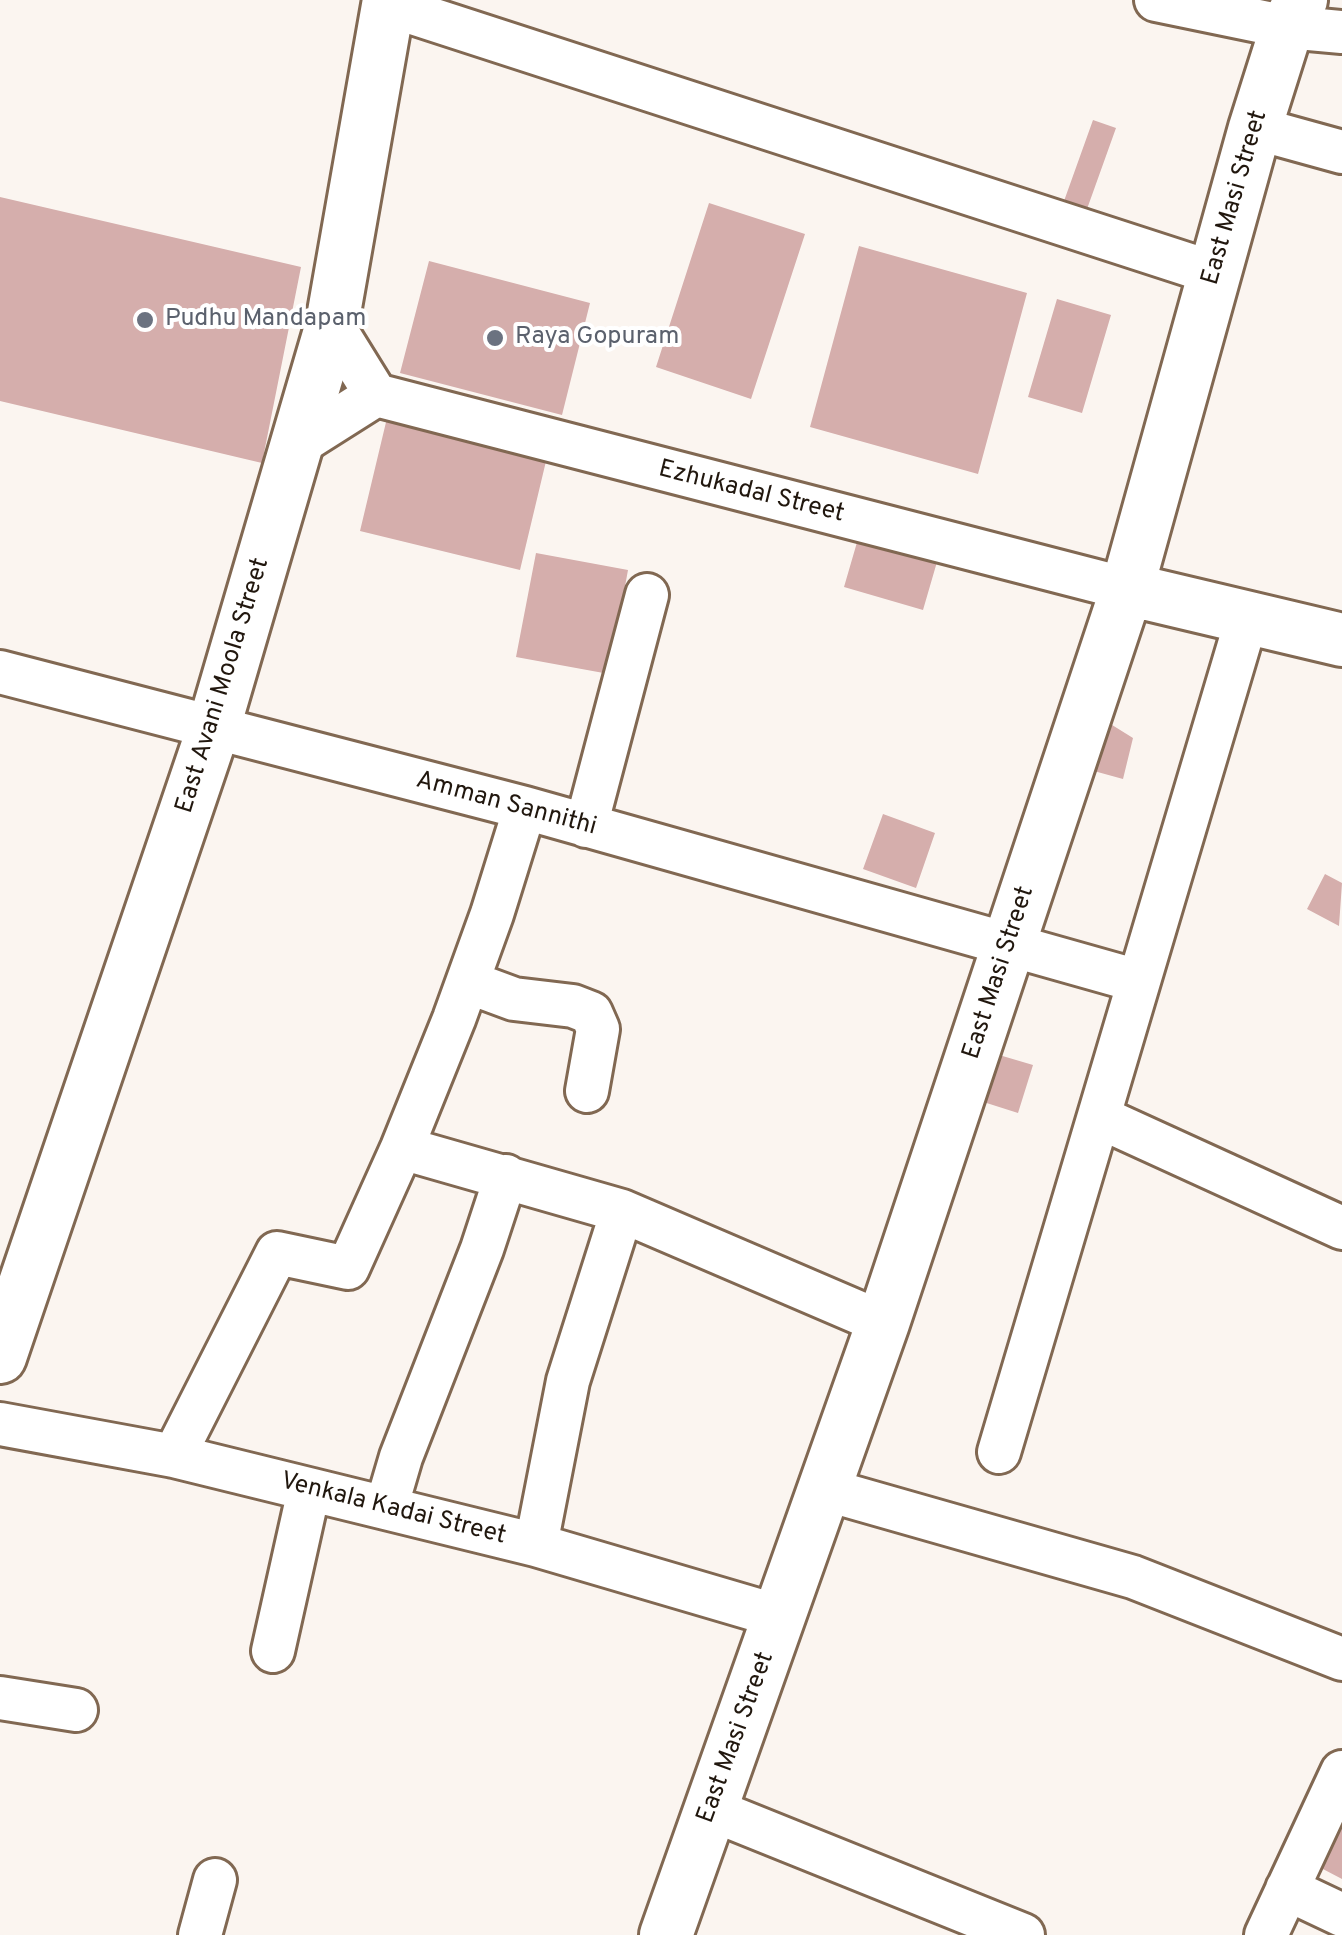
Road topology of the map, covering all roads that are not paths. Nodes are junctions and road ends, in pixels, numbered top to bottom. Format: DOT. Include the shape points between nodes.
graph roads {
  1 [pos="1156,0"];
  2 [pos="389,2"];
  3 [pos="1294,13"];
  4 [pos="1342,32"];
  5 [pos="1255,128"];
  6 [pos="1342,152"];
  7 [pos="1214,273"];
  8 [pos="332,324"];
  9 [pos="376,395"];
  10 [pos="297,445"];
  11 [pos="1127,590"];
  12 [pos="647,595"];
  13 [pos="1247,618"];
  14 [pos="1342,640"];
  15 [pos="0,672"];
  16 [pos="213,730"];
  17 [pos="525,808"];
  18 [pos="586,826"];
  19 [pos="1009,947"];
  20 [pos="1138,981"];
  21 [pos="468,982"];
  22 [pos="587,1091"];
  23 [pos="1098,1117"];
  24 [pos="402,1148"];
  25 [pos="506,1176"];
  26 [pos="622,1211"];
  27 [pos="1342,1228"];
  28 [pos="883,1322"];
  29 [pos="0,1357"];
  30 [pos="0,1424"];
  31 [pos="999,1452"];
  32 [pos="174,1456"];
  33 [pos="824,1489"];
  34 [pos="309,1490"];
  35 [pos="386,1508"];
  36 [pos="536,1545"];
  37 [pos="782,1617"];
  38 [pos="273,1651"];
  39 [pos="1342,1659"];
  40 [pos="0,1698"];
  41 [pos="76,1710"];
  42 [pos="1342,1772"];
  43 [pos="710,1809"];
  44 [pos="215,1880"];
  45 [pos="1288,1888"];
  46 [pos="1342,1915"];
  47 [pos="200,1935"];
  48 [pos="666,1935"];
  49 [pos="1023,1935"];
  50 [pos="1266,1935"];
  1 -- 3 [label="street"];
  2 -- 7 [label="street"];
  2 -- 8 [label="main road, East Avani Moola Street"];
  3 -- 4 [label="street"];
  3 -- 5 [label="main road, East Masi Street"];
  5 -- 6 [label="street"];
  5 -- 7 [label="main road, East Masi Street"];
  7 -- 11 [label="main road, East Masi Street"];
  8 -- 9 [label="street"];
  8 -- 10 [label="main road, East Avani Moola Street" via="298,377"];
  9 -- 10 [label="street"];
  9 -- 11 [label="street, Ezhukadal Street"];
  10 -- 16 [label="main road, East Avani Moola Street"];
  11 -- 13 [label="main road"];
  11 -- 19 [label="main road, East Masi Street"];
  12 -- 18 [label="street"];
  13 -- 14 [label="main road"];
  13 -- 20 [label="street"];
  15 -- 16 [label="street, Amman Sannithi"];
  16 -- 17 [label="street, Amman Sannithi"];
  16 -- 29 [label="main road, East Avani Moola Street"];
  17 -- 18 [label="street, Amman Sannithi"];
  17 -- 21 [label="street"];
  18 -- 19 [label="street, Amman Sannithi"];
  19 -- 20 [label="street, Amman Sannithi"];
  19 -- 28 [label="main road, East Masi Street"];
  20 -- 23 [label="street"];
  21 -- 22 [label="street" via="514,1000 590,1013 598,1029"];
  21 -- 24 [label="street"];
  23 -- 27 [label="street"];
  23 -- 31 [label="street"];
  24 -- 25 [label="street"];
  24 -- 32 [label="street" via="348,1268 277,1253"];
  25 -- 26 [label="street"];
  25 -- 35 [label="street"];
  26 -- 28 [label="street"];
  26 -- 36 [label="street" via="568,1381"];
  28 -- 33 [label="main road, East Masi Street"];
  30 -- 32 [label="street, Venkala Kadai Street"];
  32 -- 34 [label="street, Venkala Kadai Street"];
  33 -- 37 [label="main road, East Masi Street"];
  33 -- 39 [label="street" via="1133,1577"];
  34 -- 35 [label="street, Venkala Kadai Street"];
  34 -- 38 [label="street"];
  35 -- 36 [label="street, Venkala Kadai Street"];
  36 -- 37 [label="street, Venkala Kadai Street"];
  37 -- 43 [label="main road, East Masi Street"];
  40 -- 41 [label="street"];
  42 -- 45 [label="street"];
  43 -- 48 [label="main road, East Masi Street"];
  43 -- 49 [label="street"];
  44 -- 47 [label="street"];
  45 -- 46 [label="street"];
  45 -- 50 [label="street"];
}
